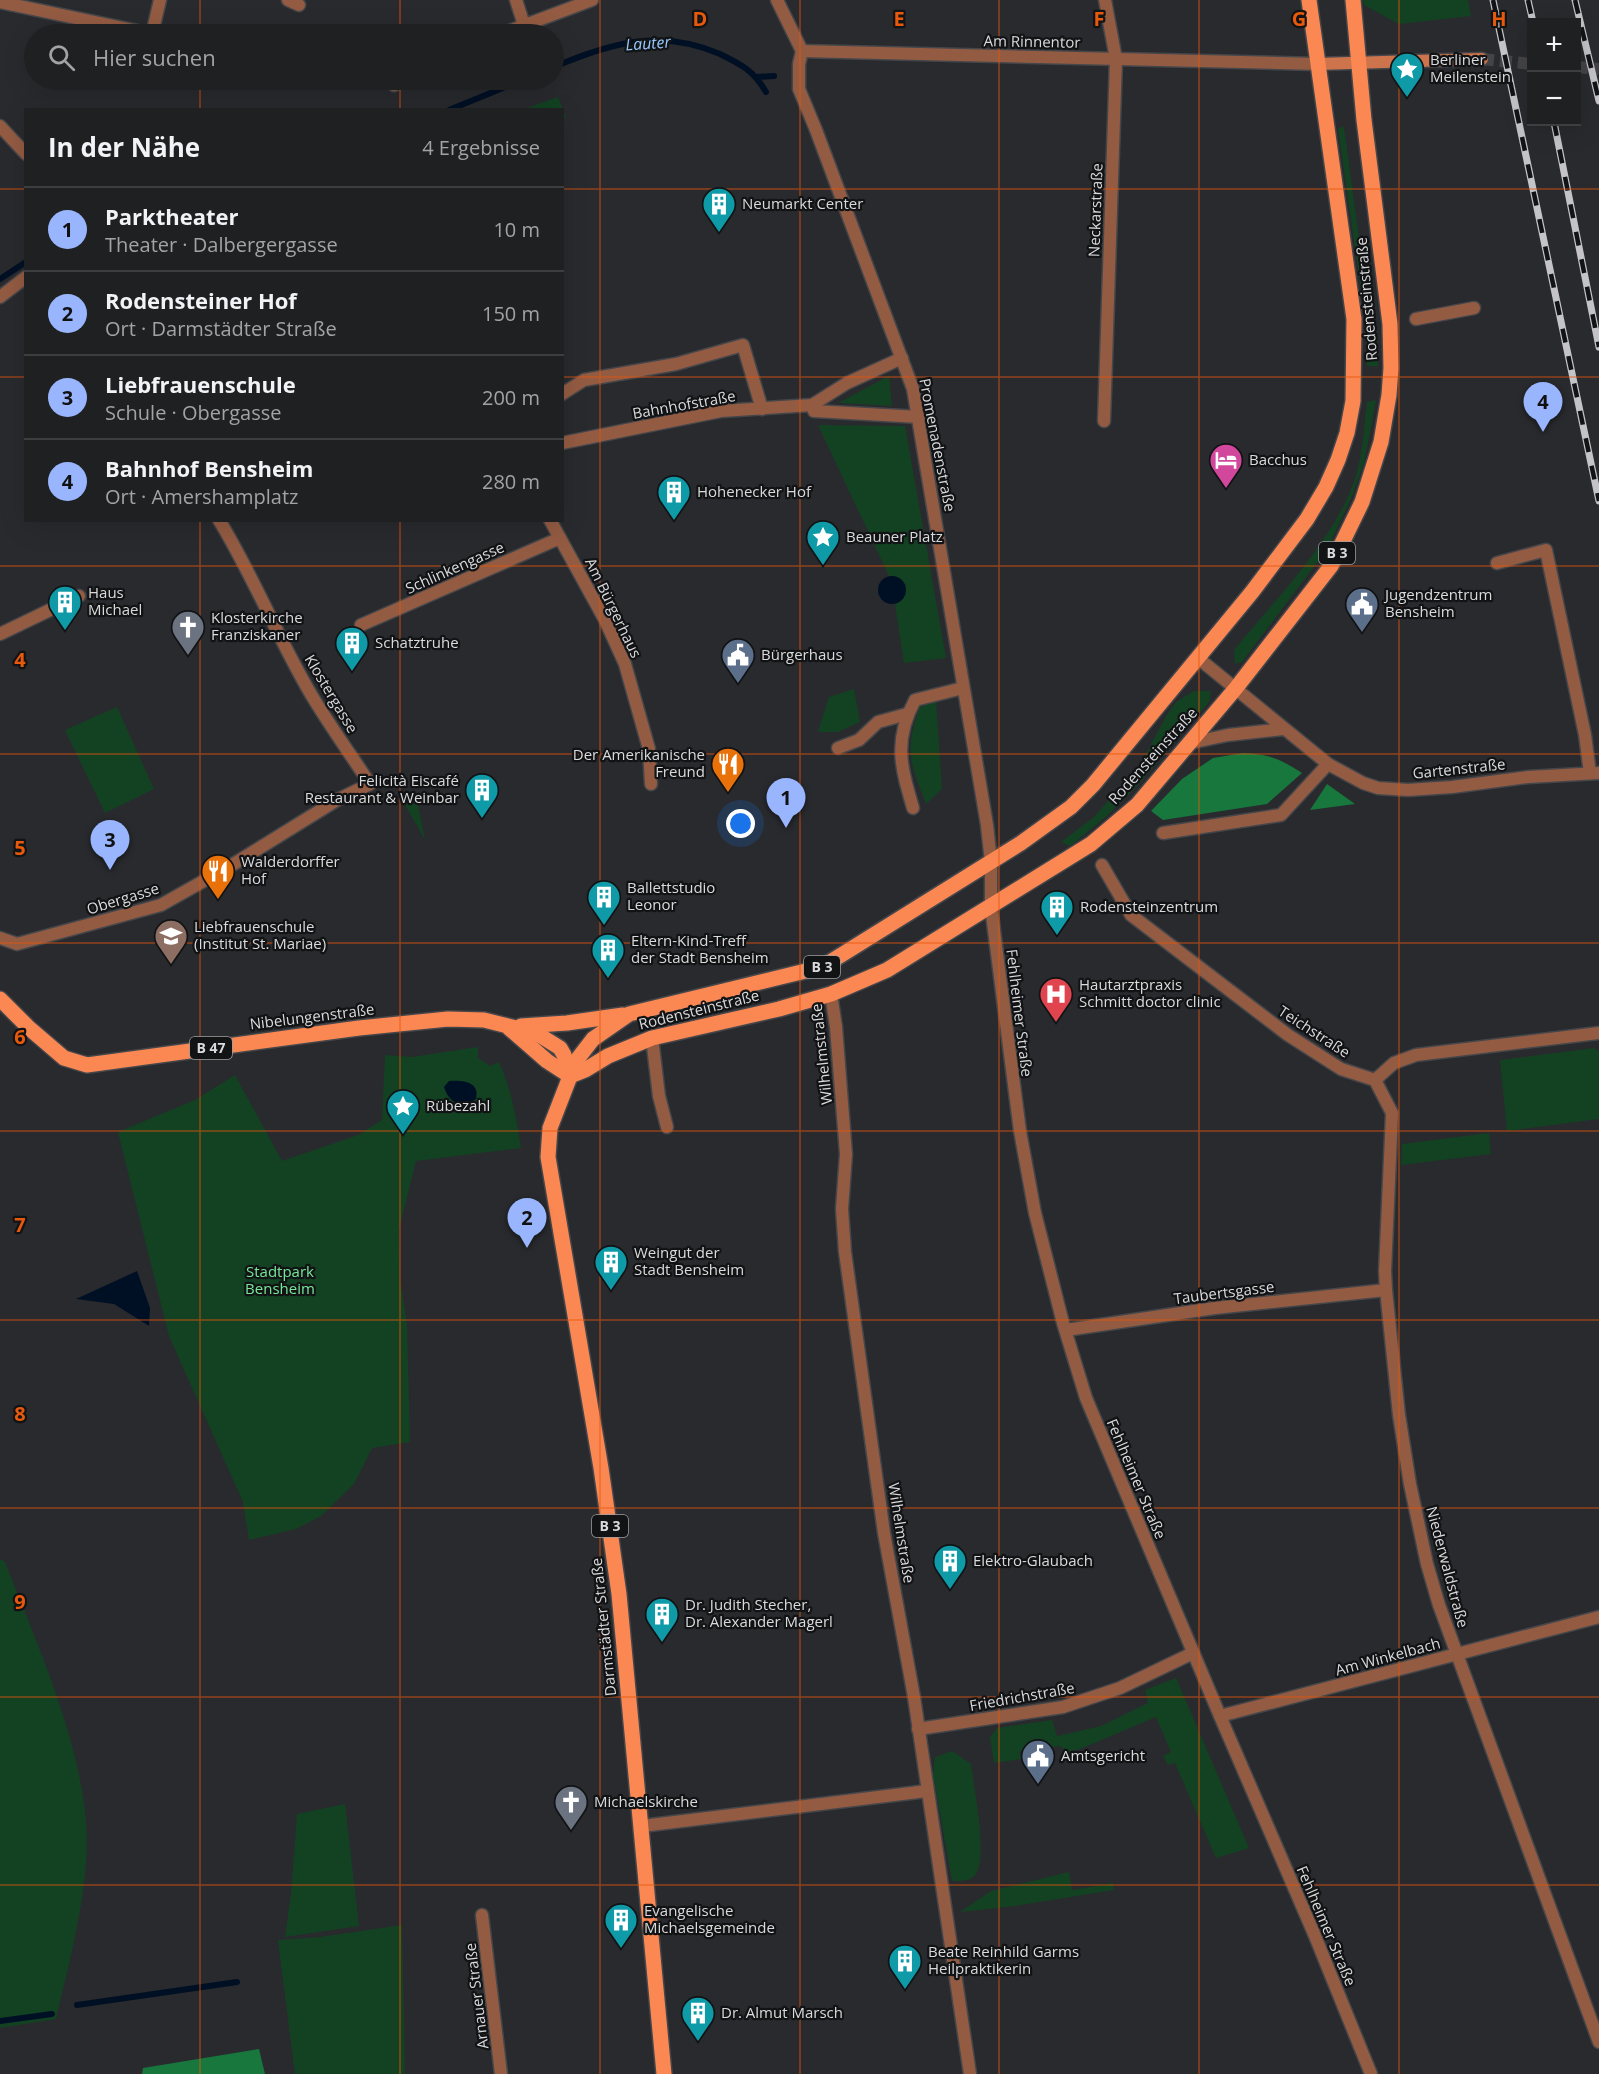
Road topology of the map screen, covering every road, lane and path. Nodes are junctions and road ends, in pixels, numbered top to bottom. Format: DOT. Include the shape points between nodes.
graph roads {
  1 [pos="160,0"];
  2 [pos="516,0"];
  3 [pos="592,0"];
  4 [pos="777,0"];
  5 [pos="1105,0"];
  6 [pos="1309,0"];
  7 [pos="1353,0"];
  8 [pos="0,2"];
  9 [pos="104,24"];
  10 [pos="154,24"];
  11 [pos="524,24"];
  12 [pos="527,24"];
  13 [pos="802,51"];
  14 [pos="1116,59"];
  15 [pos="1482,59"];
  16 [pos="1358,63"];
  17 [pos="1317,64"];
  18 [pos="0,126"];
  19 [pos="24,152"];
  20 [pos="24,279"];
  21 [pos="0,297"];
  22 [pos="1474,308"];
  23 [pos="1416,319"];
  24 [pos="902,358"];
  25 [pos="564,393"];
  26 [pos="812,405"];
  27 [pos="762,409"];
  28 [pos="919,417"];
  29 [pos="1104,421"];
  30 [pos="564,443"];
  31 [pos="220,522"];
  32 [pos="551,522"];
  33 [pos="560,538"];
  34 [pos="1497,563"];
  35 [pos="79,596"];
  36 [pos="361,625"];
  37 [pos="0,634"];
  38 [pos="1198,658"];
  39 [pos="963,688"];
  40 [pos="1236,688"];
  41 [pos="908,714"];
  42 [pos="1283,729"];
  43 [pos="1190,743"];
  44 [pos="837,748"];
  45 [pos="1328,764"];
  46 [pos="1595,773"];
  47 [pos="370,784"];
  48 [pos="651,784"];
  49 [pos="913,808"];
  50 [pos="1163,833"];
  51 [pos="991,862"];
  52 [pos="1102,864"];
  53 [pos="991,907"];
  54 [pos="0,938"];
  55 [pos="831,994"];
  56 [pos="0,999"];
  57 [pos="628,1014"];
  58 [pos="508,1027"];
  59 [pos="1599,1033"];
  60 [pos="652,1038"];
  61 [pos="570,1076"];
  62 [pos="1375,1080"];
  63 [pos="667,1127"];
  64 [pos="1386,1290"];
  65 [pos="1066,1330"];
  66 [pos="1599,1617"];
  67 [pos="1193,1653"];
  68 [pos="1456,1655"];
  69 [pos="1220,1716"];
  70 [pos="918,1729"];
  71 [pos="927,1791"];
  72 [pos="642,1826"];
  73 [pos="483,1915"];
  74 [pos="1599,2042"];
  75 [pos="501,2074"];
  76 [pos="664,2074"];
  77 [pos="969,2074"];
  78 [pos="1371,2074"];
  1 -- 10 [label="street"];
  2 -- 11 [label="street"];
  3 -- 12 [label="street"];
  4 -- 13 [label="street"];
  5 -- 14 [label="street, Neckarstraße"];
  6 -- 17 [label="main road, Rodensteinstraße / B 3"];
  7 -- 16 [label="main road, Rodensteinstraße / B 3"];
  8 -- 9 [label="street"];
  13 -- 14 [label="street, Am Rinnentor"];
  13 -- 24 [label="street, Promenadenstraße" via="799,89"];
  14 -- 17 [label="street, Am Rinnentor"];
  14 -- 29 [label="street, Neckarstraße"];
  15 -- 16 [label="main road"];
  16 -- 17 [label="main road"];
  16 -- 40 [label="main road, Rodensteinstraße / B 3" via="1390,324 1389,395 1381,442 1362,502 1331,566"];
  17 -- 38 [label="main road, Rodensteinstraße / B 3" via="1354,320 1353,401 1347,433 1326,487 1307,519"];
  18 -- 19 [label="street"];
  20 -- 21 [label="street"];
  22 -- 23 [label="street"];
  24 -- 26 [label="street, Bahnhofstraße" via="847,383"];
  24 -- 28 [label="street, Promenadenstraße"];
  25 -- 27 [label="street" via="584,380 675,364 743,345"];
  26 -- 27 [label="street, Bahnhofstraße"];
  26 -- 28 [label="street, Bahnhofstraße" via="814,411"];
  27 -- 30 [label="street, Bahnhofstraße" via="722,411"];
  28 -- 39 [label="street, Promenadenstraße"];
  31 -- 47 [label="street, Klostergasse" via="312,696"];
  32 -- 33 [label="street, Am Bürgerhaus"];
  33 -- 36 [label="street, Schlinkengasse"];
  33 -- 48 [label="street, Am Bürgerhaus" via="625,664 649,749"];
  34 -- 46 [label="street" via="1546,550"];
  35 -- 37 [label="street"];
  38 -- 40 [label="street, Gartenstraße"];
  38 -- 51 [label="main road, Rodensteinstraße / B 3" via="1078,800 1049,825"];
  39 -- 41 [label="street" via="915,700"];
  39 -- 51 [label="street, Promenadenstraße"];
  40 -- 42 [label="street, Gartenstraße"];
  40 -- 43 [label="main road, Rodensteinstraße / B 3"];
  41 -- 44 [label="street" via="878,723 859,740"];
  41 -- 49 [label="street" via="901,743 902,769"];
  42 -- 43 [label="street"];
  42 -- 45 [label="street, Gartenstraße"];
  43 -- 53 [label="main road, Rodensteinstraße / B 3" via="1137,805 1091,844"];
  45 -- 46 [label="street, Gartenstraße" via="1362,783 1394,790"];
  45 -- 50 [label="street" via="1281,815"];
  47 -- 54 [label="street, Obergasse" via="162,905 17,944"];
  51 -- 53 [label="street, Fehlheimer Straße"];
  51 -- 57 [label="main road, Rodensteinstraße / B 3" via="822,967"];
  52 -- 62 [label="street, Teichstraße" via="1131,915 1288,1035 1341,1069"];
  53 -- 55 [label="main road, Rodensteinstraße / B 3" via="887,970"];
  53 -- 65 [label="street, Fehlheimer Straße" via="1020,1131 1035,1213"];
  55 -- 60 [label="main road, Rodensteinstraße / B 3"];
  55 -- 70 [label="street, Wilhelmstraße" via="846,1154 842,1209 845,1252 884,1533"];
  56 -- 58 [label="main road, Nibelungenstraße / B 47" via="64,1059 87,1065 448,1019 484,1020"];
  57 -- 58 [label="main road, B 47"];
  57 -- 61 [label="main road, Rodensteinstraße / B 3" via="593,1039"];
  58 -- 61 [label="main road, Nibelungenstraße / B 47"];
  59 -- 62 [label="street" via="1416,1055 1394,1063"];
  60 -- 61 [label="main road, Rodensteinstraße / B 3"];
  60 -- 63 [label="street"];
  61 -- 72 [label="main road, Darmstädter Straße / B 3" via="550,1128 548,1157 618,1583"];
  62 -- 64 [label="street, Niederwaldstraße" via="1392,1113"];
  64 -- 65 [label="street, Taubertsgasse" via="1215,1308"];
  64 -- 68 [label="street, Niederwaldstraße" via="1410,1484 1427,1564"];
  65 -- 67 [label="street, Fehlheimer Straße" via="1086,1398"];
  66 -- 68 [label="street, Am Winkelbach"];
  67 -- 69 [label="street, Fehlheimer Straße"];
  67 -- 70 [label="street, Friedrichstraße" via="1120,1688 1064,1707"];
  68 -- 69 [label="street, Am Winkelbach"];
  68 -- 74 [label="street, Niederwaldstraße"];
  69 -- 78 [label="street, Fehlheimer Straße"];
  70 -- 71 [label="street, Wilhelmstraße"];
  71 -- 72 [label="street"];
  71 -- 77 [label="street, Wilhelmstraße"];
  72 -- 76 [label="main road, Darmstädter Straße / B 3"];
  73 -- 75 [label="street, Arnauer Straße"];
}
